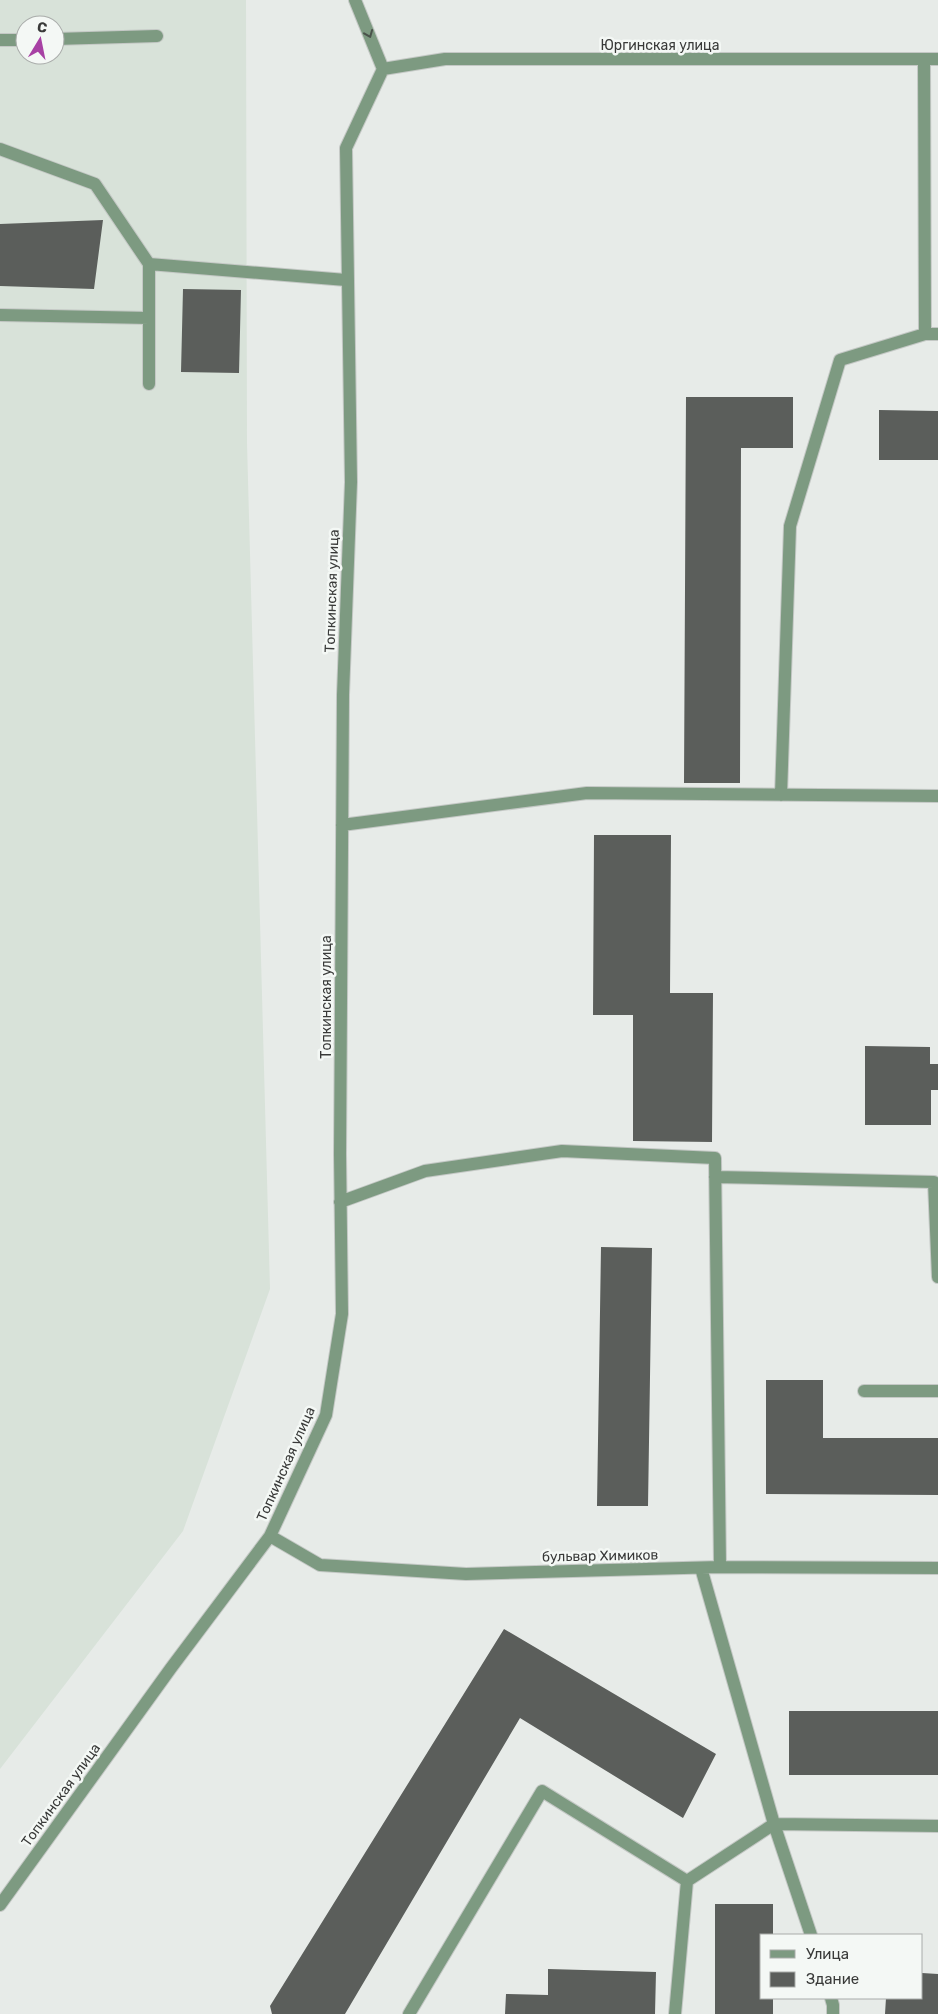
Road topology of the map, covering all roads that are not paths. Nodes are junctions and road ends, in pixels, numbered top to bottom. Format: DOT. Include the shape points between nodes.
graph roads {
  1 [pos="356,0"];
  2 [pos="157,36"];
  3 [pos="65,39"];
  4 [pos="0,40"];
  5 [pos="15,40"];
  6 [pos="938,59"];
  7 [pos="924,61"];
  8 [pos="382,69"];
  9 [pos="0,149"];
  10 [pos="149,264"];
  11 [pos="346,280"];
  12 [pos="0,315"];
  13 [pos="149,318"];
  14 [pos="924,334"];
  15 [pos="938,334"];
  16 [pos="149,384"];
  17 [pos="781,795"];
  18 [pos="938,796"];
  19 [pos="342,825"];
  20 [pos="715,1177"];
  21 [pos="340,1202"];
  22 [pos="938,1277"];
  23 [pos="864,1391"];
  24 [pos="938,1391"];
  25 [pos="270,1536"];
  26 [pos="720,1567"];
  27 [pos="701,1568"];
  28 [pos="938,1568"];
  29 [pos="774,1824"];
  30 [pos="938,1826"];
  31 [pos="687,1881"];
  32 [pos="0,1905"];
  33 [pos="810,1934"];
  34 [pos="831,1999"];
  35 [pos="409,2014"];
  36 [pos="675,2014"];
  37 [pos="833,2014"];
  1 -- 8 [label="street, one-way"];
  2 -- 3 [label="street"];
  4 -- 5 [label="street"];
  6 -- 7 [label="street, Юргинская улица"];
  7 -- 8 [label="street, Юргинская улица" via="445,59"];
  7 -- 14 [label="street"];
  8 -- 11 [label="street, Топкинская улица" via="346,148"];
  9 -- 10 [label="street" via="96,184"];
  10 -- 11 [label="street"];
  10 -- 13 [label="street"];
  11 -- 19 [label="street, Топкинская улица" via="351,482"];
  12 -- 13 [label="street"];
  13 -- 16 [label="street"];
  14 -- 15 [label="street"];
  14 -- 17 [label="street" via="840,360 790,526"];
  17 -- 18 [label="street"];
  17 -- 19 [label="street" via="587,793"];
  19 -- 21 [label="street, Топкинская улица"];
  20 -- 21 [label="street" via="715,1158 562,1151 425,1171"];
  20 -- 22 [label="street" via="934,1182"];
  20 -- 26 [label="street"];
  21 -- 25 [label="street, Топкинская улица" via="342,1314 326,1415"];
  23 -- 24 [label="street"];
  25 -- 27 [label="street, бульвар Химиков" via="320,1565 466,1574"];
  25 -- 32 [label="street, Топкинская улица"];
  26 -- 27 [label="street, бульвар Химиков"];
  26 -- 28 [label="street, бульвар Химиков"];
  27 -- 29 [label="street"];
  29 -- 30 [label="street"];
  29 -- 31 [label="street"];
  29 -- 33 [label="street"];
  31 -- 35 [label="street" via="542,1791"];
  31 -- 36 [label="street"];
  34 -- 37 [label="street"];
}
